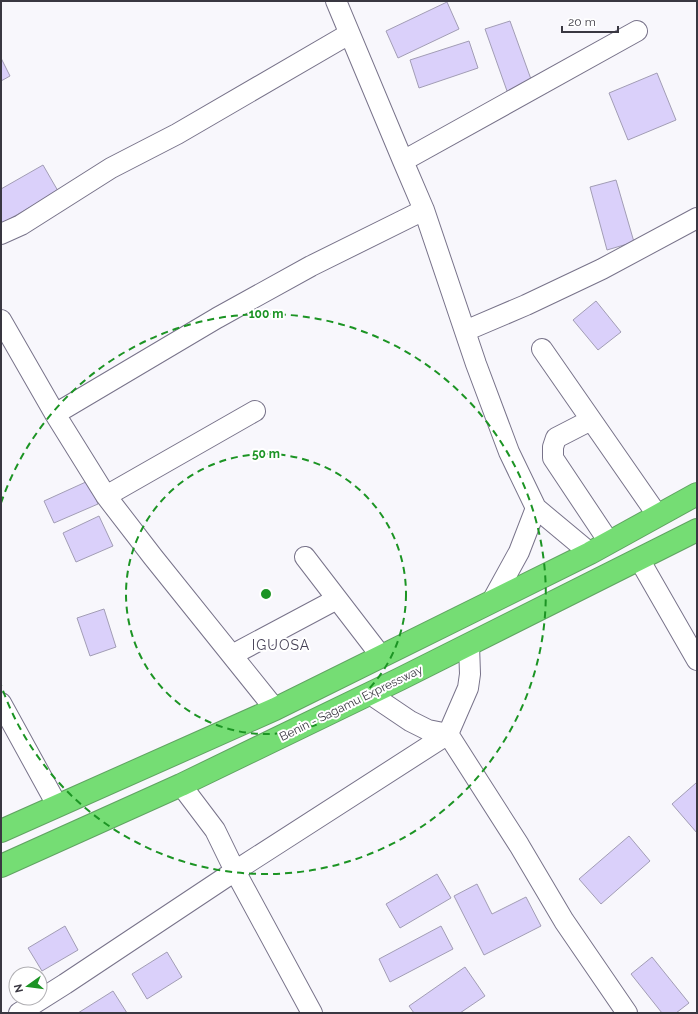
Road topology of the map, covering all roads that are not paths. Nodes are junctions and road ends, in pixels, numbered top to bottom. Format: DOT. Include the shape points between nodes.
graph roads {
  1 [pos="336,1"];
  2 [pos="637,31"];
  3 [pos="349,34"];
  4 [pos="403,161"];
  5 [pos="424,210"];
  6 [pos="697,218"];
  7 [pos="1,234"];
  8 [pos="1,320"];
  9 [pos="464,331"];
  10 [pos="542,349"];
  11 [pos="255,411"];
  12 [pos="55,414"];
  13 [pos="591,420"];
  14 [pos="697,494"];
  15 [pos="106,496"];
  16 [pos="536,508"];
  17 [pos="658,516"];
  18 [pos="697,530"];
  19 [pos="609,542"];
  20 [pos="590,553"];
  21 [pos="305,557"];
  22 [pos="639,559"];
  23 [pos="337,599"];
  24 [pos="492,601"];
  25 [pos="469,645"];
  26 [pos="232,655"];
  27 [pos="381,656"];
  28 [pos="697,660"];
  29 [pos="370,694"];
  30 [pos="1,703"];
  31 [pos="275,709"];
  32 [pos="448,734"];
  33 [pos="181,785"];
  34 [pos="57,805"];
  35 [pos="1,831"];
  36 [pos="1,866"];
  37 [pos="235,871"];
  38 [pos="19,1013"];
  39 [pos="312,1013"];
  40 [pos="627,1013"];
  1 -- 3 [label="street"];
  2 -- 4 [label="street"];
  3 -- 4 [label="street"];
  3 -- 7 [label="street" via="177,134 111,168 21,225"];
  4 -- 5 [label="street"];
  5 -- 9 [label="street"];
  5 -- 12 [label="street" via="304,270 216,318"];
  6 -- 9 [label="street" via="602,269"];
  8 -- 12 [label="street"];
  9 -- 16 [label="street" via="509,452"];
  10 -- 13 [label="street"];
  11 -- 15 [label="street"];
  12 -- 15 [label="street"];
  13 -- 17 [label="street"];
  13 -- 19 [label="street" via="556,438 552,447 553,458"];
  14 -- 17 [label="highway"];
  15 -- 26 [label="street"];
  16 -- 20 [label="street"];
  16 -- 24 [label="street" via="519,552"];
  17 -- 19 [label="highway"];
  18 -- 22 [label="highway, Benin - Sagamu Expressway"];
  19 -- 20 [label="highway"];
  20 -- 24 [label="highway"];
  21 -- 23 [label="street"];
  22 -- 25 [label="highway, Benin - Sagamu Expressway"];
  22 -- 28 [label="street"];
  23 -- 26 [label="street"];
  23 -- 27 [label="street"];
  24 -- 27 [label="highway"];
  25 -- 29 [label="highway, Benin - Sagamu Expressway"];
  25 -- 32 [label="street" via="468,688"];
  26 -- 31 [label="street"];
  27 -- 31 [label="highway"];
  29 -- 32 [label="street" via="410,721 428,730"];
  29 -- 33 [label="highway, Benin - Sagamu Expressway"];
  30 -- 34 [label="street"];
  31 -- 34 [label="highway"];
  32 -- 37 [label="street"];
  32 -- 40 [label="street" via="519,844 564,920"];
  33 -- 36 [label="highway, Benin - Sagamu Expressway"];
  33 -- 37 [label="street" via="215,830"];
  34 -- 35 [label="highway"];
  37 -- 38 [label="street"];
  37 -- 39 [label="street"];
}
